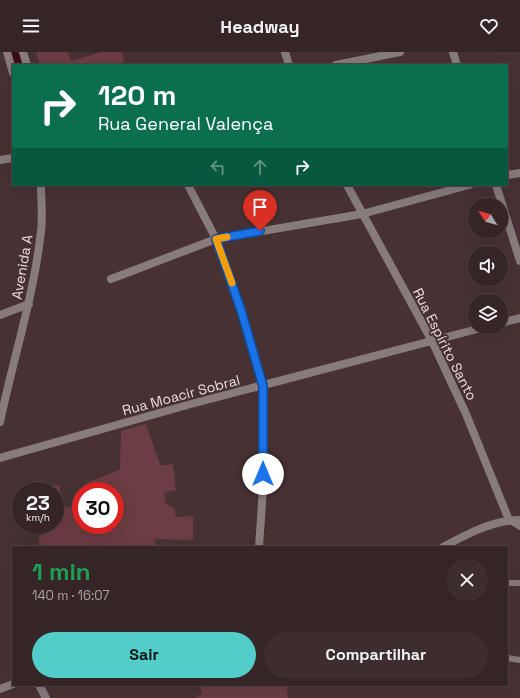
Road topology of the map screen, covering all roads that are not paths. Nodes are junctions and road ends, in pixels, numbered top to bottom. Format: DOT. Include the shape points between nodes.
graph roads {
  1 [pos="7,52"];
  2 [pos="23,52"];
  3 [pos="286,52"];
  4 [pos="400,52"];
  5 [pos="453,52"];
  6 [pos="27,64"];
  7 [pos="289,64"];
  8 [pos="341,64"];
  9 [pos="457,64"];
  10 [pos="12,70"];
  11 [pos="12,158"];
  12 [pos="0,160"];
  13 [pos="520,173"];
  14 [pos="508,175"];
  15 [pos="41,186"];
  16 [pos="189,186"];
  17 [pos="348,186"];
  18 [pos="465,186"];
  19 [pos="496,186"];
  20 [pos="362,214"];
  21 [pos="216,239"];
  22 [pos="520,261"];
  23 [pos="111,279"];
  24 [pos="29,304"];
  25 [pos="0,315"];
  26 [pos="520,318"];
  27 [pos="508,321"];
  28 [pos="468,331"];
  29 [pos="432,341"];
  30 [pos="263,386"];
  31 [pos="0,422"];
  32 [pos="0,458"];
  33 [pos="509,520"];
  34 [pos="520,520"];
  35 [pos="520,527"];
  36 [pos="259,546"];
  37 [pos="445,546"];
  38 [pos="508,583"];
  39 [pos="520,583"];
  40 [pos="508,658"];
  41 [pos="520,660"];
  42 [pos="12,684"];
  43 [pos="40,686"];
  44 [pos="0,689"];
  45 [pos="46,698"];
  1 -- 10 [label="street"];
  2 -- 6 [label="street"];
  3 -- 7 [label="street"];
  4 -- 8 [label="street"];
  5 -- 9 [label="street"];
  11 -- 12 [label="street"];
  13 -- 14 [label="street"];
  15 -- 24 [label="street, Avenida A" via="41,230"];
  16 -- 21 [label="street"];
  17 -- 20 [label="street, Rua Espírito Santo"];
  18 -- 20 [label="street"];
  19 -- 22 [label="street"];
  20 -- 21 [label="street"];
  20 -- 29 [label="street, Rua Espírito Santo"];
  21 -- 23 [label="street"];
  21 -- 30 [label="street" via="241,310"];
  24 -- 25 [label="street"];
  24 -- 31 [label="street, Avenida A"];
  26 -- 27 [label="street"];
  28 -- 29 [label="street, Rua Moacir Sobral"];
  29 -- 30 [label="street, Rua Moacir Sobral"];
  29 -- 33 [label="street, Rua Espírito Santo" via="466,414"];
  30 -- 32 [label="street, Rua Moacir Sobral"];
  30 -- 36 [label="street" via="263,488"];
  33 -- 34 [label="street"];
  33 -- 35 [label="lane"];
  33 -- 37 [label="street" via="471,532"];
  38 -- 39 [label="lane"];
  40 -- 41 [label="lane"];
  42 -- 44 [label="street"];
  43 -- 45 [label="street"];
}
